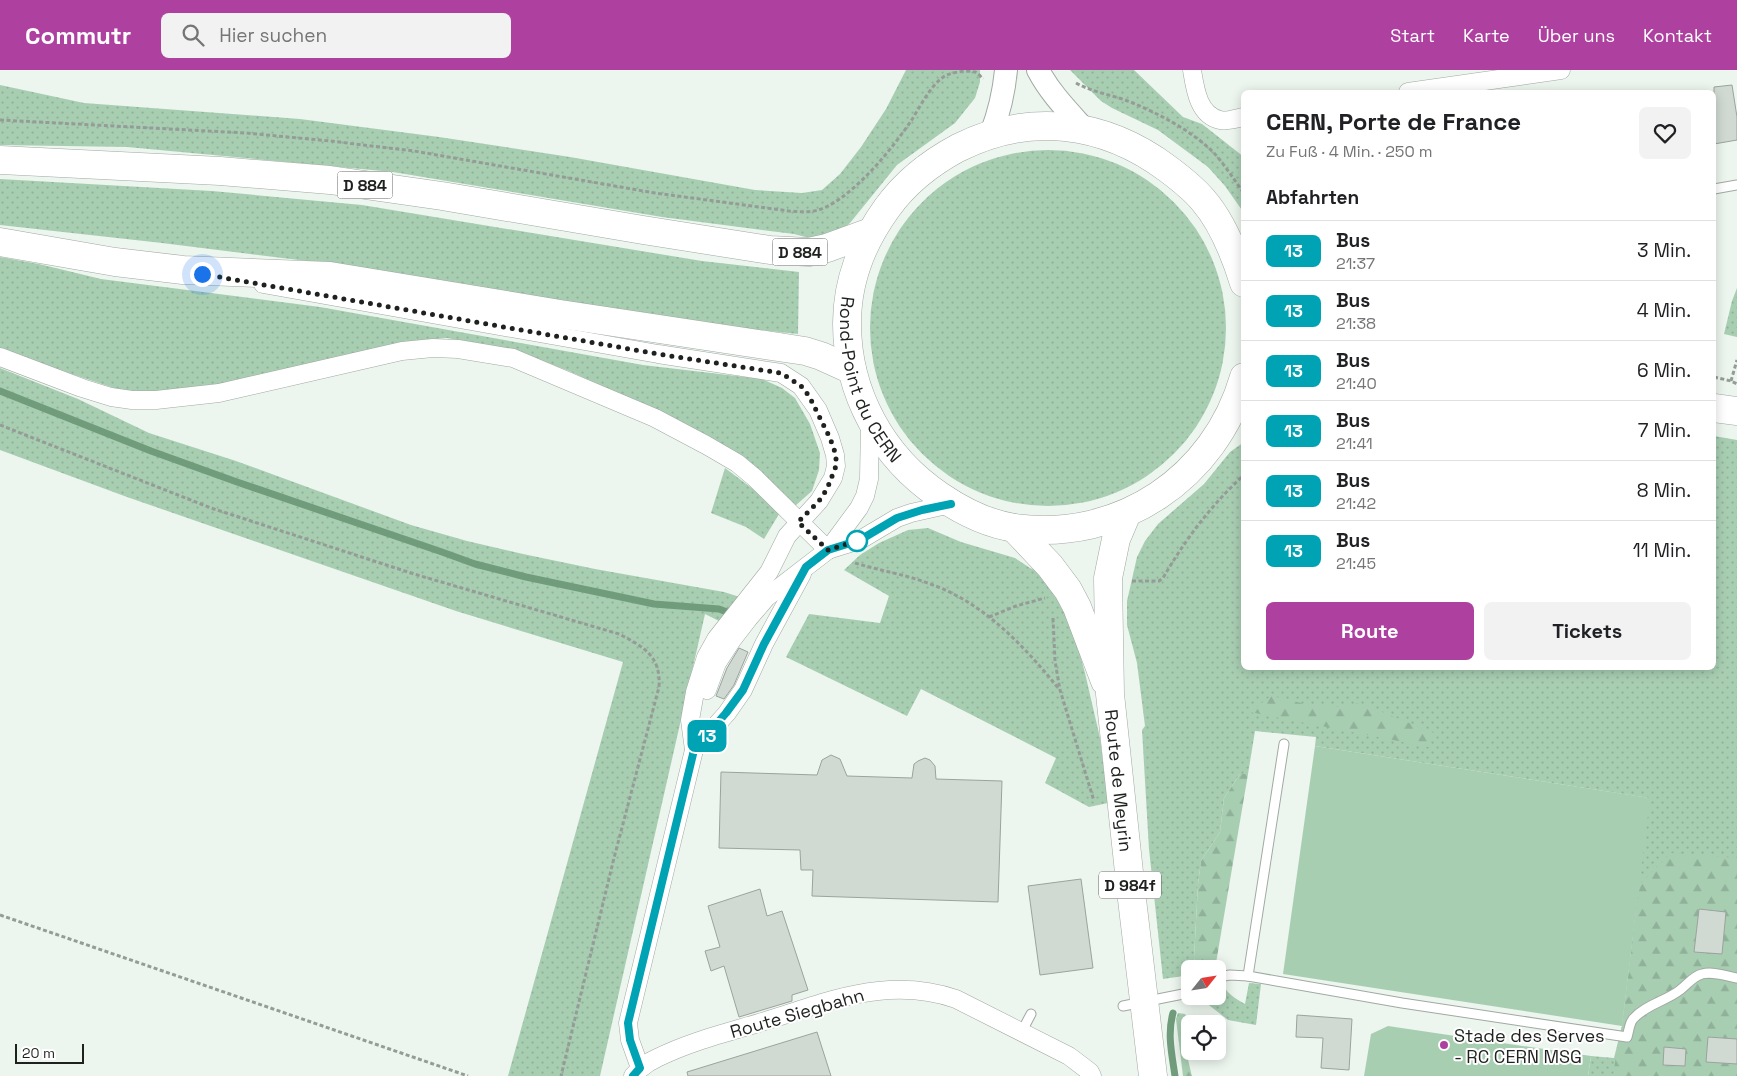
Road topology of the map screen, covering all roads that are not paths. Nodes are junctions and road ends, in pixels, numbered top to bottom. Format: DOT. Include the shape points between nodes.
graph roads {
  1 [pos="1006,70"];
  2 [pos="1038,70"];
  3 [pos="1192,70"];
  4 [pos="1561,70"];
  5 [pos="1476,82"];
  6 [pos="1422,90"];
  7 [pos="1241,118"];
  8 [pos="1085,130"];
  9 [pos="991,134"];
  10 [pos="0,160"];
  11 [pos="1737,185"];
  12 [pos="1716,189"];
  13 [pos="871,232"];
  14 [pos="0,242"];
  15 [pos="1241,268"];
  16 [pos="183,270"];
  17 [pos="0,357"];
  18 [pos="852,370"];
  19 [pos="1241,385"];
  20 [pos="1716,408"];
  21 [pos="1737,412"];
  22 [pos="870,419"];
  23 [pos="1233,422"];
  24 [pos="951,504"];
  25 [pos="1126,513"];
  26 [pos="798,522"];
  27 [pos="1014,528"];
  28 [pos="828,550"];
  29 [pos="806,567"];
  30 [pos="1110,694"];
  31 [pos="1284,744"];
  32 [pos="694,750"];
  33 [pos="1248,976"];
  34 [pos="1226,977"];
  35 [pos="1737,978"];
  36 [pos="1181,994"];
  37 [pos="1134,1004"];
  38 [pos="1031,1014"];
  39 [pos="1021,1033"];
  40 [pos="637,1072"];
  41 [pos="1091,1074"];
  42 [pos="1153,1076"];
  1 -- 9 [label="street" via="998,116"];
  2 -- 8 [label="street" via="1061,104"];
  3 -- 7 [label="street" via="1197,98 1208,114 1220,121"];
  4 -- 5 [label="street"];
  5 -- 6 [label="street"];
  8 -- 9 [label="main road, Rond-Point du CERN" via="1039,126"];
  8 -- 15 [label="main road, Rond-Point du CERN" via="1134,147 1188,184 1214,214"];
  9 -- 13 [label="main road, Rond-Point du CERN" via="943,157 919,174 893,200"];
  10 -- 13 [label="main road, D 884" via="330,180 770,250 809,252"];
  11 -- 12 [label="lane"];
  13 -- 18 [label="main road, Rond-Point du CERN" via="861,252 850,296 847,319"];
  14 -- 16 [label="main road"];
  16 -- 18 [label="main road" via="330,276 805,351"];
  16 -- 26 [label="street" via="781,373 801,386 809,396 836,455 836,466 827,489"];
  17 -- 26 [label="street" via="110,397 156,400 219,393 402,351 458,349 513,358 655,418 706,445 755,478"];
  18 -- 22 [label="main road, Rond-Point du CERN"];
  19 -- 23 [label="main road, Rond-Point du CERN" via="1233,408"];
  20 -- 21 [label="main road"];
  22 -- 24 [label="main road, Rond-Point du CERN" via="900,462"];
  22 -- 28 [label="street" via="868,488 852,519"];
  23 -- 25 [label="main road, Rond-Point du CERN" via="1165,492"];
  24 -- 27 [label="main road, Rond-Point du CERN"];
  24 -- 28 [label="street" via="904,516 860,540"];
  25 -- 27 [label="main road, Rond-Point du CERN" via="1106,521 1074,527"];
  25 -- 30 [label="main road, Route de Meyrin / D 984f" via="1116,539 1108,578"];
  26 -- 28 [label="street"];
  26 -- 32 [label="street" via="769,572 716,639 706,657 690,720"];
  27 -- 30 [label="main road, Route de Meyrin / D 984f" via="1050,566 1064,592 1077,607"];
  28 -- 29 [label="street"];
  29 -- 32 [label="street" via="743,690"];
  29 -- 32 [label="street" via="767,597 717,663 695,721"];
  30 -- 37 [label="main road, Route de Meyrin / D 984f"];
  31 -- 33 [label="lane"];
  32 -- 40 [label="street" via="628,1023"];
  33 -- 34 [label="lane"];
  33 -- 35 [label="lane" via="1627,1037 1634,1018 1702,974"];
  36 -- 37 [label="lane"];
  37 -- 42 [label="main road, Route de Meyrin / D 984f"];
  38 -- 39 [label="lane"];
  39 -- 40 [label="street, Route Siegbahn" via="956,999 937,993 878,991 828,1001 684,1046 655,1058"];
  39 -- 41 [label="street, Route Siegbahn" via="1069,1056"];
}
